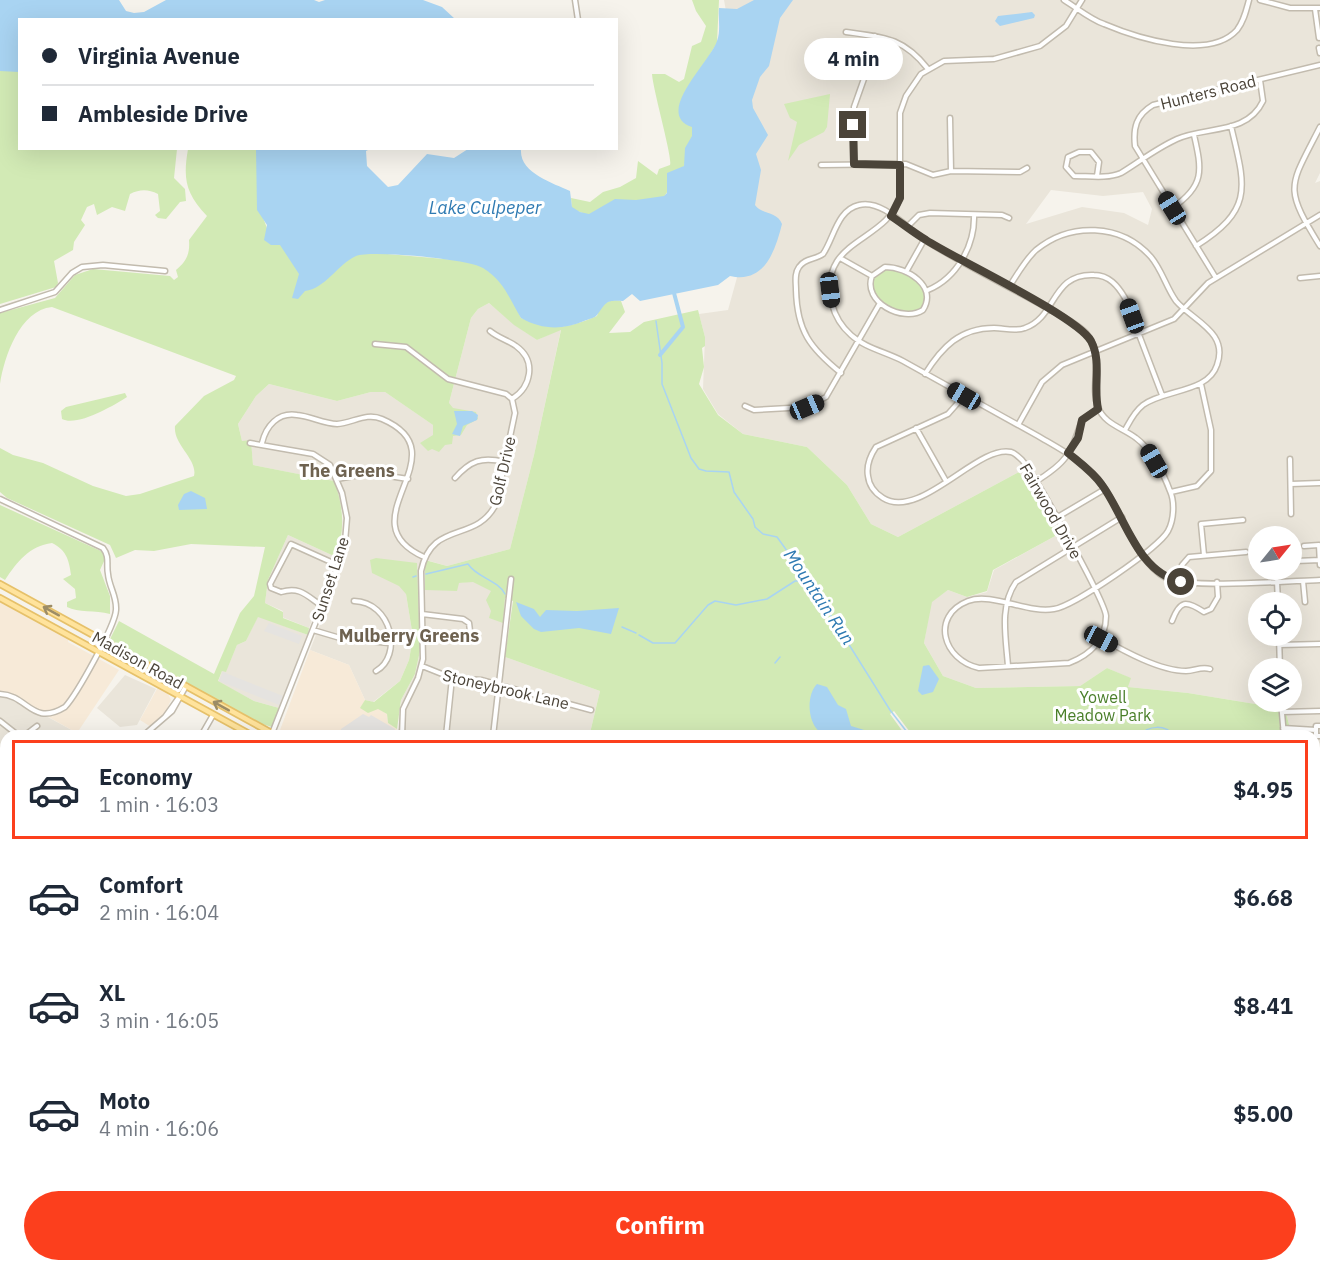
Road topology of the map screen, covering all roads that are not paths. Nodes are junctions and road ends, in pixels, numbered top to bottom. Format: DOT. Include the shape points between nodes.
graph roads {
  1 [pos="575,0"];
  2 [pos="1064,0"];
  3 [pos="1082,0"];
  4 [pos="1249,0"];
  5 [pos="1260,0"];
  6 [pos="1078,8"];
  7 [pos="1317,8"];
  8 [pos="578,18"];
  9 [pos="846,32"];
  10 [pos="875,36"];
  11 [pos="1319,38"];
  12 [pos="1320,65"];
  13 [pos="928,69"];
  14 [pos="1260,80"];
  15 [pos="950,118"];
  16 [pos="1231,126"];
  17 [pos="1320,128"];
  18 [pos="1194,135"];
  19 [pos="1142,160"];
  20 [pos="854,164"];
  21 [pos="821,165"];
  22 [pos="900,165"];
  23 [pos="1027,168"];
  24 [pos="951,171"];
  25 [pos="1097,176"];
  26 [pos="1172,208"];
  27 [pos="974,214"];
  28 [pos="1320,215"];
  29 [pos="891,216"];
  30 [pos="1009,218"];
  31 [pos="1306,223"];
  32 [pos="907,227"];
  33 [pos="924,240"];
  34 [pos="1196,246"];
  35 [pos="1320,246"];
  36 [pos="840,258"];
  37 [pos="961,260"];
  38 [pos="165,271"];
  39 [pos="906,272"];
  40 [pos="872,276"];
  41 [pos="1320,276"];
  42 [pos="1216,278"];
  43 [pos="1300,278"];
  44 [pos="1009,287"];
  45 [pos="928,290"];
  46 [pos="880,303"];
  47 [pos="1047,308"];
  48 [pos="1185,309"];
  49 [pos="0,310"];
  50 [pos="490,331"];
  51 [pos="1139,334"];
  52 [pos="859,341"];
  53 [pos="375,344"];
  54 [pos="1095,351"];
  55 [pos="841,373"];
  56 [pos="926,374"];
  57 [pos="1201,384"];
  58 [pos="1162,395"];
  59 [pos="964,396"];
  60 [pos="512,399"];
  61 [pos="745,406"];
  62 [pos="1098,409"];
  63 [pos="1018,425"];
  64 [pos="916,428"];
  65 [pos="1125,430"];
  66 [pos="250,443"];
  67 [pos="262,443"];
  68 [pos="1068,453"];
  69 [pos="1290,459"];
  70 [pos="504,462"];
  71 [pos="455,478"];
  72 [pos="337,479"];
  73 [pos="408,479"];
  74 [pos="946,481"];
  75 [pos="1035,482"];
  76 [pos="1320,483"];
  77 [pos="1291,484"];
  78 [pos="1105,489"];
  79 [pos="1171,492"];
  80 [pos="0,499"];
  81 [pos="1291,514"];
  82 [pos="1122,517"];
  83 [pos="1056,518"];
  84 [pos="1243,520"];
  85 [pos="1304,546"];
  86 [pos="1071,547"];
  87 [pos="1246,552"];
  88 [pos="1142,554"];
  89 [pos="1204,555"];
  90 [pos="424,557"];
  91 [pos="1320,560"];
  92 [pos="1302,561"];
  93 [pos="1320,565"];
  94 [pos="337,568"];
  95 [pos="511,579"];
  96 [pos="1303,580"];
  97 [pos="1320,580"];
  98 [pos="1277,581"];
  99 [pos="1179,582"];
  100 [pos="1217,582"];
  101 [pos="0,584"];
  102 [pos="1095,588"];
  103 [pos="1278,592"];
  104 [pos="0,598"];
  105 [pos="354,601"];
  106 [pos="1305,602"];
  107 [pos="1006,604"];
  108 [pos="322,606"];
  109 [pos="422,614"];
  110 [pos="1172,621"];
  111 [pos="313,630"];
  112 [pos="470,631"];
  113 [pos="1101,639"];
  114 [pos="104,640"];
  115 [pos="389,643"];
  116 [pos="1302,644"];
  117 [pos="1320,644"];
  118 [pos="98,651"];
  119 [pos="422,666"];
  120 [pos="1008,666"];
  121 [pos="1210,669"];
  122 [pos="376,671"];
  123 [pos="453,678"];
  124 [pos="498,685"];
  125 [pos="186,686"];
  126 [pos="0,694"];
  127 [pos="180,696"];
  128 [pos="591,710"];
  129 [pos="1302,711"];
  130 [pos="1320,711"];
  131 [pos="1282,712"];
  132 [pos="213,715"];
  133 [pos="0,721"];
  134 [pos="37,726"];
  135 [pos="1283,728"];
  136 [pos="1318,728"];
  137 [pos="13,730"];
  138 [pos="31,730"];
  139 [pos="151,730"];
  140 [pos="204,730"];
  141 [pos="242,730"];
  142 [pos="263,730"];
  143 [pos="275,730"];
  144 [pos="402,730"];
  145 [pos="447,730"];
  146 [pos="494,730"];
  1 -- 8 [label="street"];
  2 -- 6 [label="street"];
  3 -- 6 [label="street"];
  4 -- 6 [label="street" via="1244,20 1231,35 1210,44 1191,46 1154,40 1102,24"];
  5 -- 7 [label="street" via="1290,8"];
  6 -- 13 [label="street" via="1063,30 1040,46 994,59 950,59"];
  7 -- 11 [label="street"];
  9 -- 10 [label="street"];
  10 -- 13 [label="street" via="898,41 911,49"];
  10 -- 20 [label="street" via="854,107"];
  12 -- 14 [label="street, Hunters Road"];
  13 -- 22 [label="street" via="916,80 902,106"];
  14 -- 16 [label="street" via="1263,90 1258,110"];
  14 -- 19 [label="street, Hunters Road" via="1146,109 1134,135"];
  15 -- 24 [label="street"];
  16 -- 18 [label="street"];
  16 -- 34 [label="street" via="1243,179 1242,195 1227,224"];
  17 -- 31 [label="street" via="1294,183 1296,206"];
  18 -- 19 [label="street" via="1177,139"];
  18 -- 26 [label="street" via="1201,165 1195,188"];
  19 -- 25 [label="street" via="1113,176"];
  19 -- 26 [label="street, Hunters Road"];
  20 -- 21 [label="street"];
  20 -- 22 [label="street"];
  22 -- 24 [label="street" via="913,166 924,174"];
  22 -- 29 [label="street" via="900,198"];
  23 -- 24 [label="street" via="1020,172"];
  25 -- 25 [label="street" via="1071,174 1066,167 1068,157 1091,152 1099,162"];
  26 -- 34 [label="street, Hunters Road"];
  27 -- 30 [label="street"];
  27 -- 32 [label="street" via="919,215"];
  27 -- 37 [label="street" via="975,231"];
  28 -- 31 [label="street"];
  29 -- 32 [label="street"];
  29 -- 36 [label="street" via="857,240"];
  29 -- 55 [label="street" via="870,203 853,207 843,214 823,254 803,262 796,272 802,330 816,352"];
  31 -- 35 [label="street"];
  31 -- 42 [label="street"];
  32 -- 33 [label="street"];
  33 -- 37 [label="street"];
  33 -- 39 [label="street"];
  34 -- 42 [label="street, Hunters Road"];
  36 -- 40 [label="street"];
  36 -- 52 [label="street" via="833,272 832,305 842,326"];
  37 -- 44 [label="street"];
  37 -- 45 [label="street" via="944,282"];
  38 -- 49 [label="street" via="103,265 82,267 55,292"];
  39 -- 40 [label="street" via="885,267"];
  39 -- 45 [label="street"];
  40 -- 46 [label="street" via="870,288"];
  41 -- 43 [label="street"];
  42 -- 48 [label="street" via="1197,292"];
  44 -- 47 [label="street"];
  44 -- 48 [label="street" via="1034,252 1047,242 1078,230 1098,230 1119,234 1137,244 1160,269 1169,290"];
  45 -- 46 [label="street" via="927,303 918,314 902,314"];
  46 -- 52 [label="street"];
  47 -- 51 [label="street" via="1067,282 1080,276 1100,275 1119,287"];
  47 -- 54 [label="street" via="1085,333"];
  47 -- 56 [label="street" via="1025,329 979,328 962,334 945,345"];
  48 -- 51 [label="street" via="1174,320"];
  48 -- 57 [label="street" via="1213,332 1218,342 1218,365"];
  50 -- 60 [label="street" via="516,346 529,365 526,387"];
  51 -- 54 [label="street"];
  51 -- 58 [label="street"];
  52 -- 55 [label="street"];
  52 -- 56 [label="street"];
  53 -- 60 [label="street" via="410,349 445,377 498,390"];
  54 -- 62 [label="street"];
  54 -- 63 [label="street" via="1050,373"];
  55 -- 61 [label="street" via="826,397 807,407 754,410"];
  56 -- 59 [label="street"];
  57 -- 58 [label="street"];
  57 -- 79 [label="street" via="1211,430 1211,471 1200,484"];
  58 -- 65 [label="street" via="1136,411"];
  59 -- 63 [label="street"];
  59 -- 64 [label="street, Fairwood Drive" via="948,414"];
  60 -- 70 [label="street, Golf Drive" via="515,413"];
  62 -- 65 [label="street" via="1105,419"];
  62 -- 68 [label="street" via="1082,420 1078,438"];
  63 -- 68 [label="street"];
  64 -- 74 [label="street"];
  64 -- 74 [label="street, Fairwood Drive" via="876,447 867,468 872,488 887,501 908,502"];
  65 -- 79 [label="street" via="1144,445"];
  66 -- 67 [label="street, Sunset Lane"];
  67 -- 72 [label="street, Sunset Lane" via="319,456"];
  67 -- 73 [label="street" via="270,425 286,415 337,424 379,417 410,443"];
  68 -- 75 [label="street" via="1056,470"];
  68 -- 78 [label="street"];
  69 -- 77 [label="street"];
  70 -- 71 [label="street" via="479,459"];
  70 -- 90 [label="street, Golf Drive" via="491,514 477,526 441,537"];
  72 -- 73 [label="street" via="370,472"];
  72 -- 94 [label="street, Sunset Lane" via="345,502 347,529"];
  73 -- 90 [label="street" via="395,511 394,532 407,549"];
  74 -- 75 [label="street, Fairwood Drive" via="1002,452 1011,452 1020,458"];
  75 -- 83 [label="street, Fairwood Drive"];
  76 -- 77 [label="street"];
  77 -- 81 [label="street"];
  78 -- 82 [label="street"];
  78 -- 83 [label="street"];
  79 -- 88 [label="street" via="1170,527 1161,540"];
  80 -- 114 [label="street" via="106,551 117,609"];
  82 -- 86 [label="street"];
  82 -- 88 [label="street"];
  83 -- 86 [label="street, Fairwood Drive"];
  84 -- 89 [label="street" via="1201,524"];
  85 -- 91 [label="street" via="1319,545"];
  86 -- 102 [label="street, Fairwood Drive"];
  86 -- 107 [label="street" via="1016,582"];
  87 -- 89 [label="street"];
  88 -- 99 [label="street" via="1156,571"];
  88 -- 102 [label="street"];
  89 -- 99 [label="street" via="1189,557 1182,565"];
  90 -- 109 [label="street"];
  91 -- 92 [label="street"];
  91 -- 93 [label="street"];
  94 -- 108 [label="street, Sunset Lane"];
  94 -- 108 [label="street" via="291,544 270,584 279,592 299,590"];
  95 -- 124 [label="street"];
  96 -- 97 [label="street"];
  96 -- 98 [label="street"];
  96 -- 106 [label="street"];
  98 -- 100 [label="street"];
  98 -- 103 [label="street"];
  99 -- 100 [label="street"];
  100 -- 110 [label="street" via="1218,597 1211,609 1204,612 1190,603 1183,604"];
  114 -- 101 [label="main road, Madison Road, one-way"];
  102 -- 107 [label="street" via="1052,610"];
  102 -- 113 [label="street, Fairwood Drive" via="1106,614"];
  104 -- 118 [label="main road, Madison Road"];
  105 -- 115 [label="street" via="369,605 384,616 390,627"];
  107 -- 120 [label="street"];
  107 -- 120 [label="street" via="968,601 950,615 945,637 953,656 967,666"];
  108 -- 111 [label="street, Sunset Lane"];
  109 -- 112 [label="street" via="464,619"];
  109 -- 119 [label="street"];
  111 -- 115 [label="street" via="340,638"];
  111 -- 143 [label="street, Sunset Lane"];
  113 -- 120 [label="street" via="1091,651 1069,663"];
  113 -- 121 [label="street" via="1169,667 1186,671"];
  114 -- 118 [label="street"];
  114 -- 125 [label="main road, Madison Road"];
  115 -- 122 [label="street" via="386,663"];
  116 -- 117 [label="street"];
  118 -- 126 [label="street" via="71,699 56,712 33,711 15,698"];
  118 -- 127 [label="main road, Madison Road"];
  119 -- 123 [label="street, Stoneybrook Lane"];
  119 -- 144 [label="street" via="402,709"];
  123 -- 124 [label="street, Stoneybrook Lane"];
  123 -- 145 [label="street"];
  124 -- 128 [label="street, Stoneybrook Lane"];
  124 -- 146 [label="street"];
  125 -- 127 [label="street"];
  142 -- 125 [label="main road, Madison Road, one-way"];
  127 -- 132 [label="main road, Madison Road"];
  127 -- 139 [label="street"];
  129 -- 130 [label="street"];
  131 -- 135 [label="street"];
  132 -- 140 [label="street"];
  132 -- 141 [label="main road, Madison Road"];
  133 -- 137 [label="street"];
  134 -- 138 [label="street"];
  135 -- 136 [label="street"];
}
